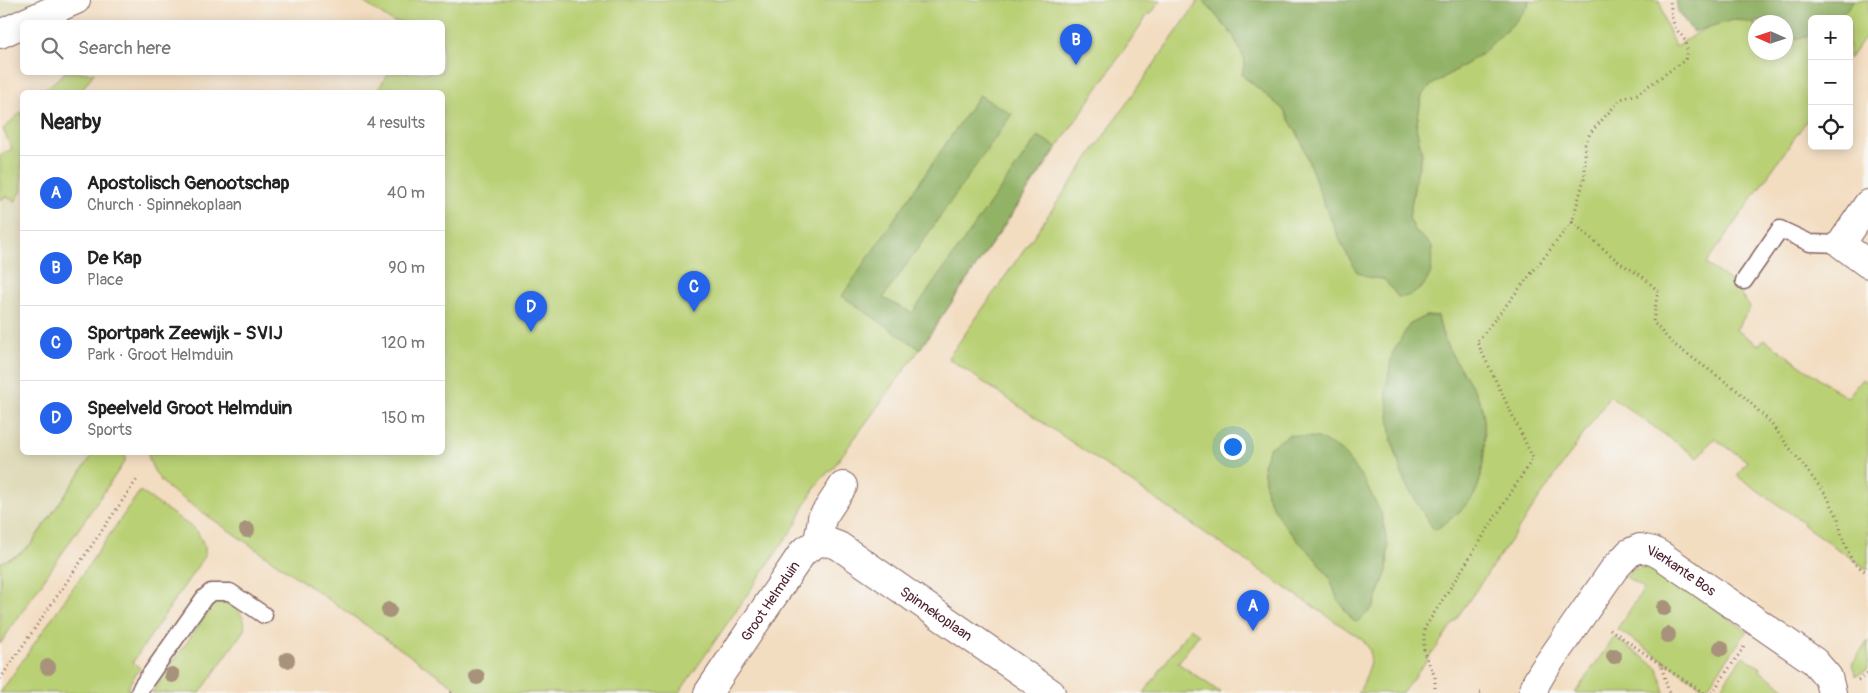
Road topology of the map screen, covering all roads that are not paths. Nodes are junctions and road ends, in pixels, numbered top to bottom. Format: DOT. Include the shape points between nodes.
graph roads {
  1 [pos="76,0"];
  2 [pos="31,20"];
  3 [pos="20,25"];
  4 [pos="0,34"];
  5 [pos="1868,204"];
  6 [pos="1841,244"];
  7 [pos="1868,264"];
  8 [pos="1744,281"];
  9 [pos="843,486"];
  10 [pos="818,542"];
  11 [pos="264,615"];
  12 [pos="139,693"];
  13 [pos="708,693"];
  14 [pos="1051,693"];
  15 [pos="1533,693"];
  16 [pos="1832,693"];
  1 -- 2 [label="street"];
  3 -- 4 [label="street"];
  5 -- 6 [label="street"];
  6 -- 7 [label="street"];
  6 -- 8 [label="lane" via="1810,243 1780,229"];
  9 -- 10 [label="street" via="822,518"];
  10 -- 13 [label="street, Groot Helmduin" via="803,552"];
  10 -- 14 [label="street, Spinnekoplaan" via="839,546"];
  11 -- 12 [label="lane" via="230,592 211,592"];
  15 -- 16 [label="street, Vierkante Bos" via="1543,671 1614,569 1629,553 1640,548 1662,556 1814,661 1828,677"];
}
